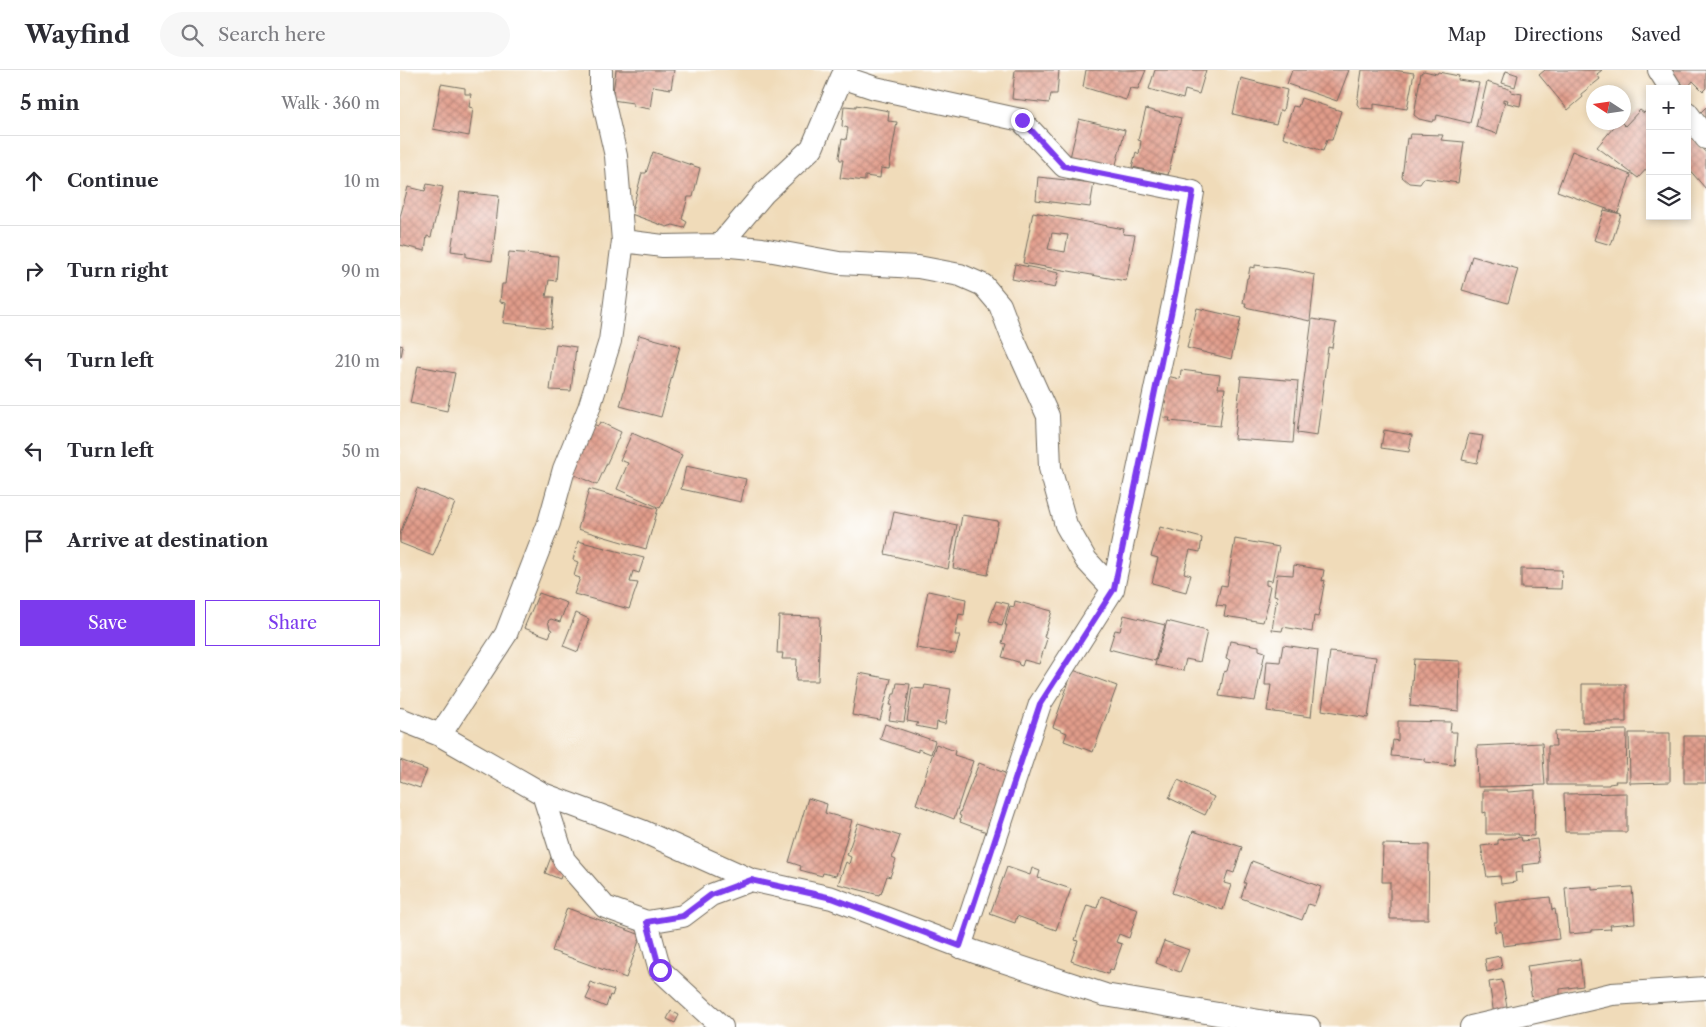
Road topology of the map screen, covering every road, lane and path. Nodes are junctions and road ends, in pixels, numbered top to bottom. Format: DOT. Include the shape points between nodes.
graph roads {
  1 [pos="601,70"];
  2 [pos="1659,70"];
  3 [pos="844,73"];
  4 [pos="1668,85"];
  5 [pos="1691,118"];
  6 [pos="1706,138"];
  7 [pos="623,241"];
  8 [pos="720,246"];
  9 [pos="1114,589"];
  10 [pos="400,719"];
  11 [pos="440,735"];
  12 [pos="543,794"];
  13 [pos="751,880"];
  14 [pos="647,922"];
  15 [pos="960,946"];
  16 [pos="1706,988"];
  17 [pos="722,1027"];
  18 [pos="1308,1027"];
  19 [pos="1471,1027"];
  1 -- 7 [label="street" via="600,91 616,156"];
  2 -- 4 [label="street"];
  3 -- 8 [label="street" via="812,148 764,193"];
  3 -- 9 [label="street" via="875,88 1022,120 1064,166 1193,192"];
  5 -- 6 [label="street"];
  7 -- 8 [label="street" via="663,246"];
  7 -- 11 [label="street" via="610,341 564,468 549,523 506,634"];
  8 -- 9 [label="street" via="762,249 839,262 918,267 960,275 983,285 1000,305 1048,416 1050,468 1066,525 1086,560"];
  9 -- 15 [label="street" via="1040,704"];
  10 -- 11 [label="street"];
  11 -- 12 [label="street"];
  12 -- 13 [label="street" via="642,831"];
  12 -- 14 [label="street" via="564,860 605,907"];
  13 -- 14 [label="street" via="711,895 683,916"];
  13 -- 15 [label="street" via="832,898"];
  14 -- 17 [label="street" via="660,970"];
  15 -- 18 [label="street" via="1105,995"];
  16 -- 19 [label="street" via="1612,994"];
}
